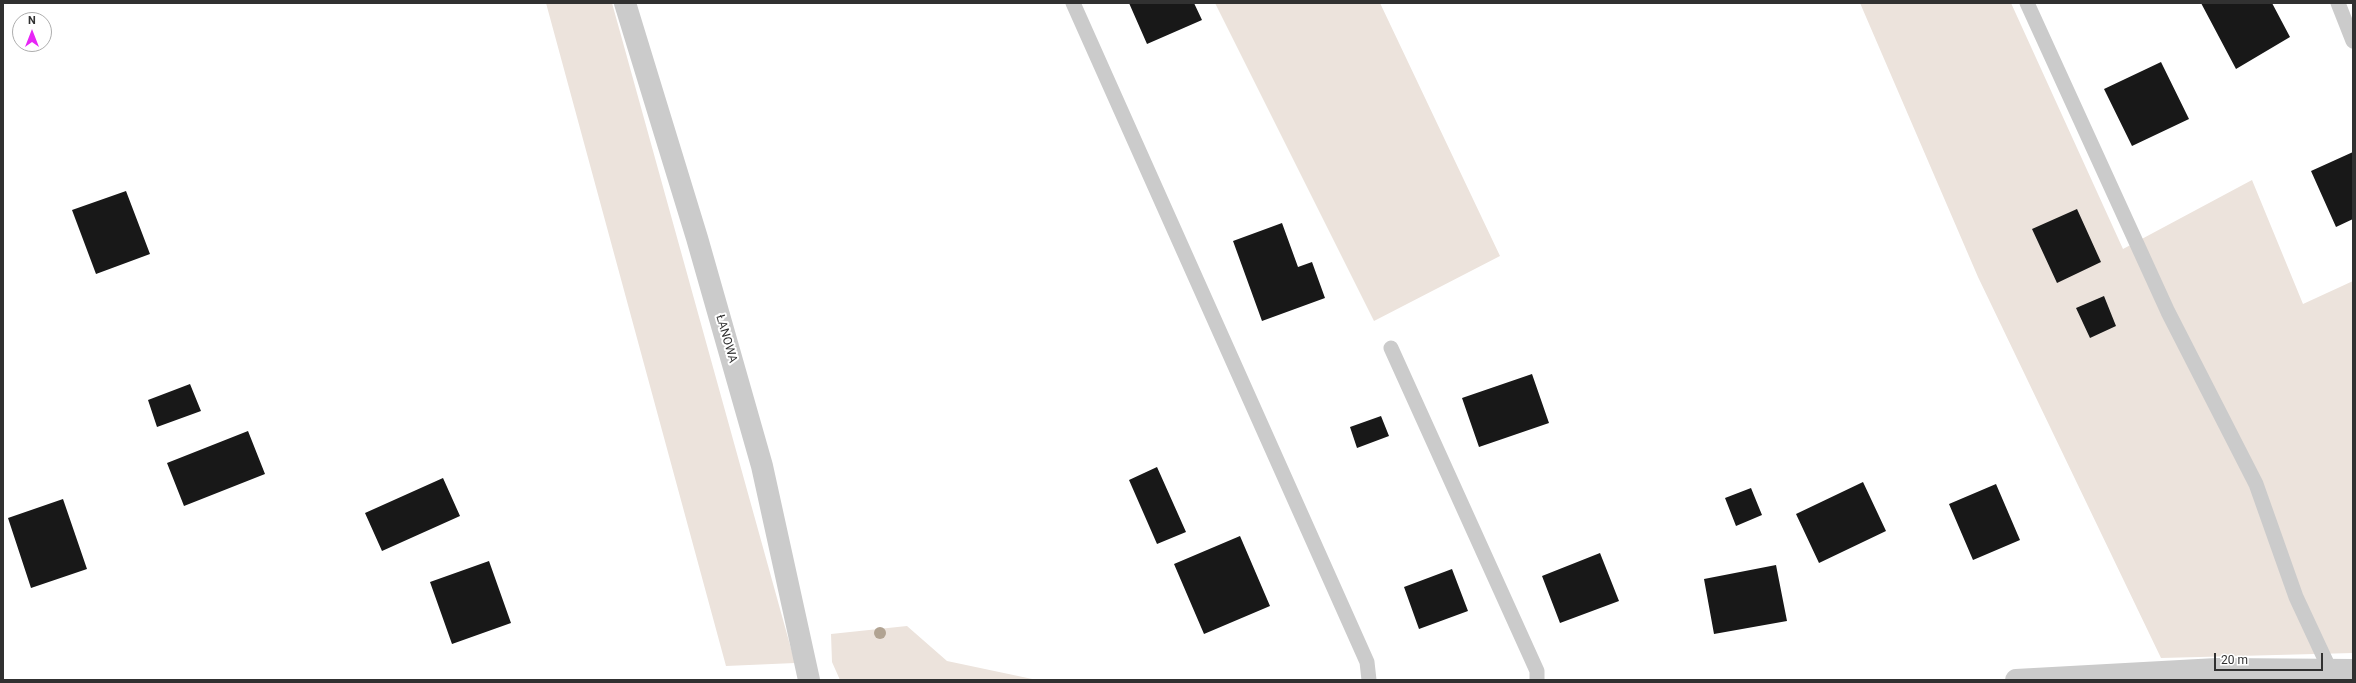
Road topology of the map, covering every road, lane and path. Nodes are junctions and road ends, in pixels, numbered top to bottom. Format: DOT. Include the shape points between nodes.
graph roads {
  1 [pos="625,3"];
  2 [pos="1073,3"];
  3 [pos="2027,3"];
  4 [pos="2338,3"];
  5 [pos="2353,41"];
  6 [pos="1391,348"];
  7 [pos="2330,670"];
  8 [pos="2353,670"];
  9 [pos="809,680"];
  10 [pos="1369,680"];
  11 [pos="1537,680"];
  12 [pos="2016,680"];
  1 -- 9 [label="street, ŁANOWA" via="697,238 762,466"];
  2 -- 10 [label="lane" via="1367,662"];
  3 -- 7 [label="lane" via="2168,312 2256,484 2296,597"];
  4 -- 5 [label="lane"];
  6 -- 11 [label="lane" via="1537,671"];
  7 -- 8 [label="street"];
  7 -- 12 [label="street" via="2217,669"];
}
